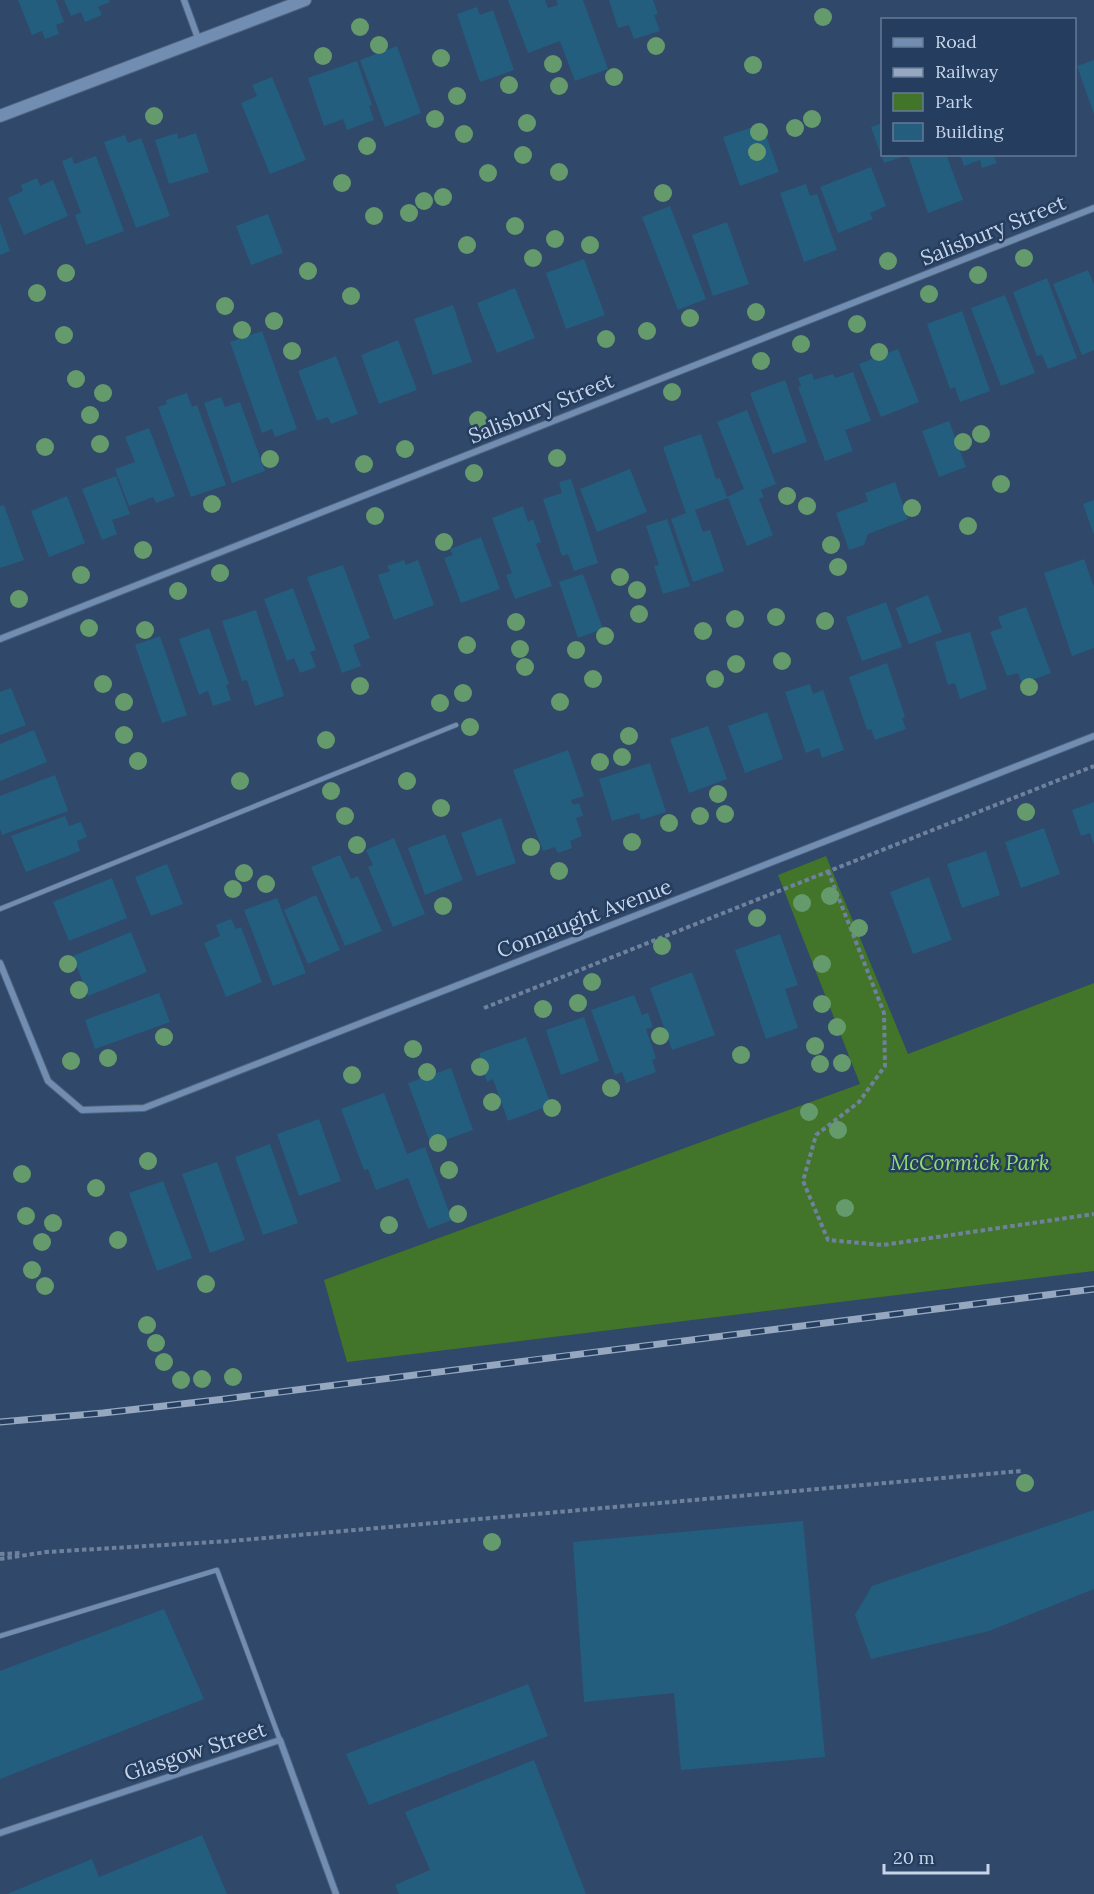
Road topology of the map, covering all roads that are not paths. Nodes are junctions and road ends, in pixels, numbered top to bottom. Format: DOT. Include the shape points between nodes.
graph roads {
  1 [pos="184,0"];
  2 [pos="305,0"];
  3 [pos="199,41"];
  4 [pos="0,116"];
  5 [pos="1094,208"];
  6 [pos="0,639"];
  7 [pos="456,725"];
  8 [pos="1094,736"];
  9 [pos="0,909"];
  10 [pos="0,963"];
  11 [pos="0,1636"];
  12 [pos="280,1740"];
  13 [pos="0,1833"];
  14 [pos="336,1894"];
  1 -- 3 [label="street"];
  2 -- 3 [label="street"];
  3 -- 4 [label="street"];
  5 -- 6 [label="street, Salisbury Street"];
  7 -- 9 [label="lane"];
  8 -- 10 [label="street, Connaught Avenue" via="144,1108 82,1110 48,1081"];
  11 -- 12 [label="lane" via="217,1570"];
  12 -- 13 [label="street, Glasgow Street"];
  12 -- 14 [label="street, Glasgow Street"];
}
